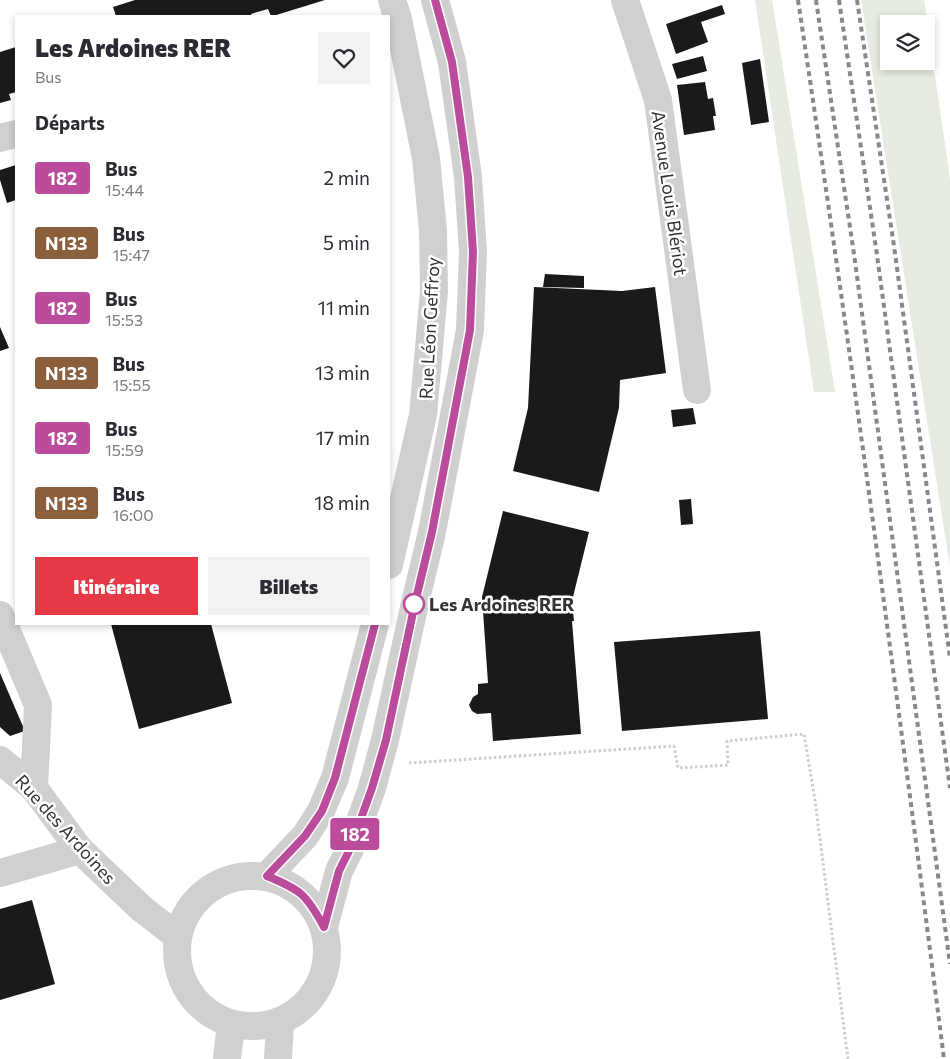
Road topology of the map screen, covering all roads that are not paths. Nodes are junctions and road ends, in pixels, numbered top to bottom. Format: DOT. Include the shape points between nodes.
graph roads {
  1 [pos="435,0"];
  2 [pos="625,0"];
  3 [pos="393,13"];
  4 [pos="15,134"];
  5 [pos="0,138"];
  6 [pos="697,390"];
  7 [pos="390,561"];
  8 [pos="0,615"];
  9 [pos="375,625"];
  10 [pos="0,760"];
  11 [pos="34,788"];
  12 [pos="80,850"];
  13 [pos="0,873"];
  14 [pos="267,876"];
  15 [pos="324,927"];
  16 [pos="178,936"];
  17 [pos="280,1022"];
  18 [pos="231,1024"];
  19 [pos="227,1059"];
  20 [pos="278,1059"];
  1 -- 15 [label="street, Rue Léon Geffroy" via="452,62 468,177 473,252 470,330 432,532 378,766 339,871"];
  2 -- 6 [label="street, Avenue Louis Blériot" via="658,100"];
  3 -- 7 [label="street, Rue Léon Geffroy" via="426,158 433,231 434,291 423,415"];
  4 -- 5 [label="street"];
  8 -- 11 [label="street" via="38,705"];
  9 -- 14 [label="street" via="335,778 322,811 305,836"];
  10 -- 11 [label="street, Rue des Ardoines"];
  11 -- 12 [label="street, Rue des Ardoines"];
  12 -- 13 [label="street"];
  12 -- 16 [label="street, Rue des Ardoines" via="142,909"];
  14 -- 15 [label="street" via="294,888 311,903"];
  14 -- 16 [label="street" via="228,878 203,892 187,911"];
  15 -- 17 [label="street" via="328,951 320,984 299,1010"];
  16 -- 18 [label="street" via="177,964 186,988 195,1001 214,1017"];
  17 -- 18 [label="street" via="253,1026"];
  17 -- 20 [label="street"];
  18 -- 19 [label="street"];
}
